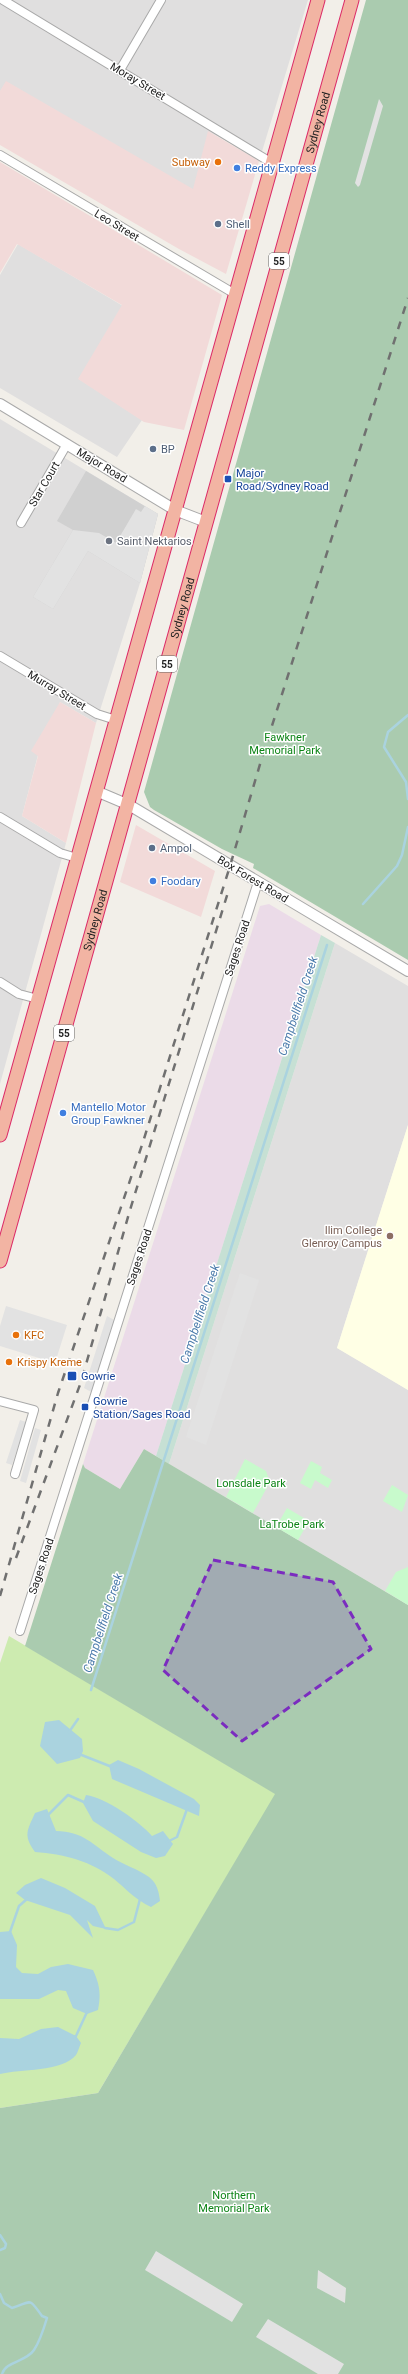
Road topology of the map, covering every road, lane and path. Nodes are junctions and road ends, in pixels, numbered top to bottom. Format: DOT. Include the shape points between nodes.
graph roads {
  1 [pos="4,0"];
  2 [pos="162,0"];
  3 [pos="318,0"];
  4 [pos="352,0"];
  5 [pos="120,70"];
  6 [pos="0,155"];
  7 [pos="272,163"];
  8 [pos="235,294"];
  9 [pos="0,404"];
  10 [pos="67,444"];
  11 [pos="175,510"];
  12 [pos="206,522"];
  13 [pos="21,523"];
  14 [pos="0,656"];
  15 [pos="116,720"];
  16 [pos="96,791"];
  17 [pos="129,805"];
  18 [pos="0,817"];
  19 [pos="77,858"];
  20 [pos="258,882"];
  21 [pos="408,970"];
  22 [pos="0,982"];
  23 [pos="38,1000"];
  24 [pos="0,1136"];
  25 [pos="0,1261"];
  26 [pos="0,1401"];
  27 [pos="15,1474"];
  28 [pos="20,1631"];
  1 -- 5 [label="street, Moray Street"];
  2 -- 5 [label="street"];
  3 -- 7 [label="highway"];
  4 -- 12 [label="highway, Sydney Road / 55"];
  5 -- 7 [label="street, Moray Street"];
  6 -- 8 [label="street, Leo Street"];
  7 -- 8 [label="highway"];
  8 -- 11 [label="highway"];
  9 -- 10 [label="street, Major Road"];
  10 -- 11 [label="street, Major Road"];
  10 -- 13 [label="street, Star Court"];
  11 -- 12 [label="street, Major Road"];
  11 -- 15 [label="highway"];
  12 -- 17 [label="highway, Sydney Road / 55"];
  14 -- 15 [label="street, Murray Street" via="97,714"];
  15 -- 16 [label="highway"];
  16 -- 17 [label="street, Box Forest Road"];
  16 -- 19 [label="highway"];
  17 -- 20 [label="street, Box Forest Road"];
  17 -- 25 [label="highway, Sydney Road / 55"];
  18 -- 19 [label="street" via="60,853"];
  19 -- 23 [label="highway"];
  20 -- 21 [label="street, Box Forest Road"];
  20 -- 28 [label="street, Sages Road"];
  22 -- 23 [label="street" via="19,994"];
  23 -- 24 [label="highway"];
  26 -- 27 [label="street" via="34,1410"];
}
